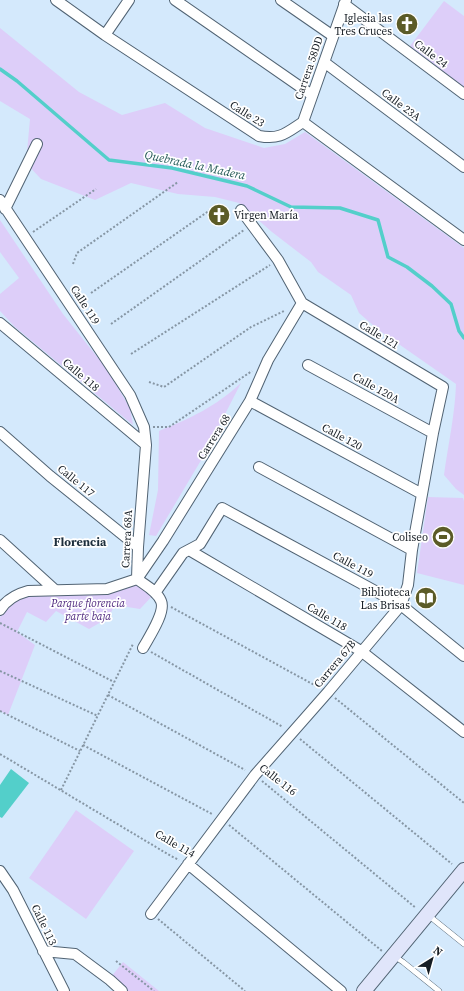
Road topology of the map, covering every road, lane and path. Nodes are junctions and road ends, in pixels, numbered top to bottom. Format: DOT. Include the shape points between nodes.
graph roads {
  1 [pos="56,0"];
  2 [pos="129,0"];
  3 [pos="176,0"];
  4 [pos="280,0"];
  5 [pos="345,2"];
  6 [pos="105,35"];
  7 [pos="333,36"];
  8 [pos="324,62"];
  9 [pos="464,94"];
  10 [pos="312,95"];
  11 [pos="303,122"];
  12 [pos="37,144"];
  13 [pos="464,167"];
  14 [pos="178,182"];
  15 [pos="96,189"];
  16 [pos="0,200"];
  17 [pos="213,208"];
  18 [pos="5,209"];
  19 [pos="241,210"];
  20 [pos="252,225"];
  21 [pos="25,237"];
  22 [pos="464,240"];
  23 [pos="278,260"];
  24 [pos="73,264"];
  25 [pos="91,292"];
  26 [pos="302,303"];
  27 [pos="0,323"];
  28 [pos="111,324"];
  29 [pos="131,354"];
  30 [pos="268,360"];
  31 [pos="308,365"];
  32 [pos="149,382"];
  33 [pos="443,387"];
  34 [pos="250,401"];
  35 [pos="144,427"];
  36 [pos="0,432"];
  37 [pos="433,433"];
  38 [pos="146,445"];
  39 [pos="259,467"];
  40 [pos="422,494"];
  41 [pos="0,540"];
  42 [pos="138,547"];
  43 [pos="189,550"];
  44 [pos="412,550"];
  45 [pos="137,579"];
  46 [pos="55,590"];
  47 [pos="155,592"];
  48 [pos="400,605"];
  49 [pos="0,610"];
  50 [pos="0,623"];
  51 [pos="144,648"];
  52 [pos="361,651"];
  53 [pos="464,656"];
  54 [pos="0,671"];
  55 [pos="114,682"];
  56 [pos="108,695"];
  57 [pos="0,711"];
  58 [pos="98,716"];
  59 [pos="292,732"];
  60 [pos="464,732"];
  61 [pos="83,745"];
  62 [pos="80,751"];
  63 [pos="0,754"];
  64 [pos="255,775"];
  65 [pos="61,790"];
  66 [pos="221,819"];
  67 [pos="188,864"];
  68 [pos="0,871"];
  69 [pos="461,871"];
  70 [pos="422,912"];
  71 [pos="151,914"];
  72 [pos="464,944"];
  73 [pos="43,951"];
  74 [pos="388,953"];
  75 [pos="116,961"];
  76 [pos="64,991"];
  77 [pos="122,991"];
  78 [pos="154,991"];
  79 [pos="245,991"];
  80 [pos="341,991"];
  81 [pos="364,991"];
  82 [pos="439,991"];
  1 -- 6 [label="street, Calle 23"];
  2 -- 6 [label="street"];
  3 -- 10 [label="street"];
  4 -- 7 [label="street"];
  5 -- 7 [label="street, Carrera 58DD"];
  5 -- 9 [label="street, Calle 24"];
  6 -- 11 [label="street, Calle 23" via="259,136 282,136"];
  7 -- 8 [label="street, Carrera 58DD"];
  8 -- 10 [label="street, Carrera 58DD"];
  8 -- 13 [label="street, Calle 23A"];
  10 -- 11 [label="street, Carrera 58DD"];
  11 -- 22 [label="street"];
  12 -- 18 [label="street"];
  14 -- 24 [label="path" via="76,253"];
  15 -- 21 [label="path"];
  16 -- 18 [label="street, Calle 119"];
  17 -- 25 [label="path"];
  18 -- 21 [label="street, Calle 119"];
  19 -- 20 [label="street"];
  20 -- 23 [label="street"];
  20 -- 28 [label="path"];
  21 -- 35 [label="street, Calle 119" via="130,395"];
  23 -- 26 [label="street"];
  23 -- 29 [label="path"];
  26 -- 30 [label="street, Carrera 68"];
  26 -- 32 [label="path" via="251,327 164,387"];
  26 -- 33 [label="street, Calle 121"];
  27 -- 38 [label="street, Calle 118"];
  30 -- 34 [label="street, Carrera 68"];
  30 -- 35 [label="path" via="169,427"];
  31 -- 37 [label="street, Calle 120A"];
  33 -- 37 [label="street, Carrera 67B"];
  34 -- 40 [label="street, Calle 120"];
  34 -- 45 [label="street, Carrera 68"];
  35 -- 38 [label="street, Carrera 68A"];
  36 -- 42 [label="street, Calle 117"];
  37 -- 40 [label="street, Carrera 67B"];
  38 -- 42 [label="street, Carrera 68A"];
  39 -- 44 [label="street"];
  40 -- 44 [label="street, Carrera 67B"];
  41 -- 46 [label="street"];
  42 -- 45 [label="street, Carrera 68A"];
  43 -- 47 [label="street" via="183,553"];
  43 -- 48 [label="street, Calle 119" via="200,544 222,508"];
  43 -- 52 [label="street, Calle 118"];
  44 -- 48 [label="street, Carrera 67B" via="408,585"];
  45 -- 46 [label="street, Carrera 68A" via="107,589"];
  45 -- 47 [label="street"];
  46 -- 49 [label="street, Carrera 68A" via="28,591 16,595"];
  47 -- 51 [label="street" via="161,601 161,613"];
  48 -- 52 [label="street, Carrera 67B"];
  48 -- 53 [label="street, Calle 119"];
  50 -- 55 [label="path"];
  51 -- 55 [label="path" via="134,642"];
  51 -- 59 [label="path"];
  52 -- 59 [label="street, Carrera 67B"];
  52 -- 60 [label="street, Calle 118"];
  54 -- 58 [label="path"];
  55 -- 56 [label="path"];
  56 -- 58 [label="path"];
  56 -- 64 [label="path, Calle 116"];
  57 -- 62 [label="path"];
  58 -- 61 [label="path"];
  59 -- 64 [label="street, Carrera 67B"];
  59 -- 69 [label="path"];
  61 -- 62 [label="path"];
  61 -- 66 [label="path"];
  62 -- 65 [label="path"];
  63 -- 65 [label="path, Calle 114"];
  64 -- 66 [label="street, Carrera 67B"];
  64 -- 70 [label="path, Calle 116"];
  65 -- 67 [label="path, Calle 114"];
  66 -- 67 [label="street, Carrera 67B"];
  66 -- 74 [label="path"];
  67 -- 71 [label="street, Carrera 67B"];
  67 -- 80 [label="street, Calle 114"];
  68 -- 73 [label="street, Calle 113" via="13,890"];
  69 -- 70 [label="main road"];
  70 -- 72 [label="lane"];
  70 -- 74 [label="main road"];
  71 -- 79 [label="path"];
  73 -- 76 [label="street, Calle 113"];
  73 -- 77 [label="street" via="75,954"];
  74 -- 81 [label="main road"];
  74 -- 82 [label="lane"];
  75 -- 78 [label="path"];
}
